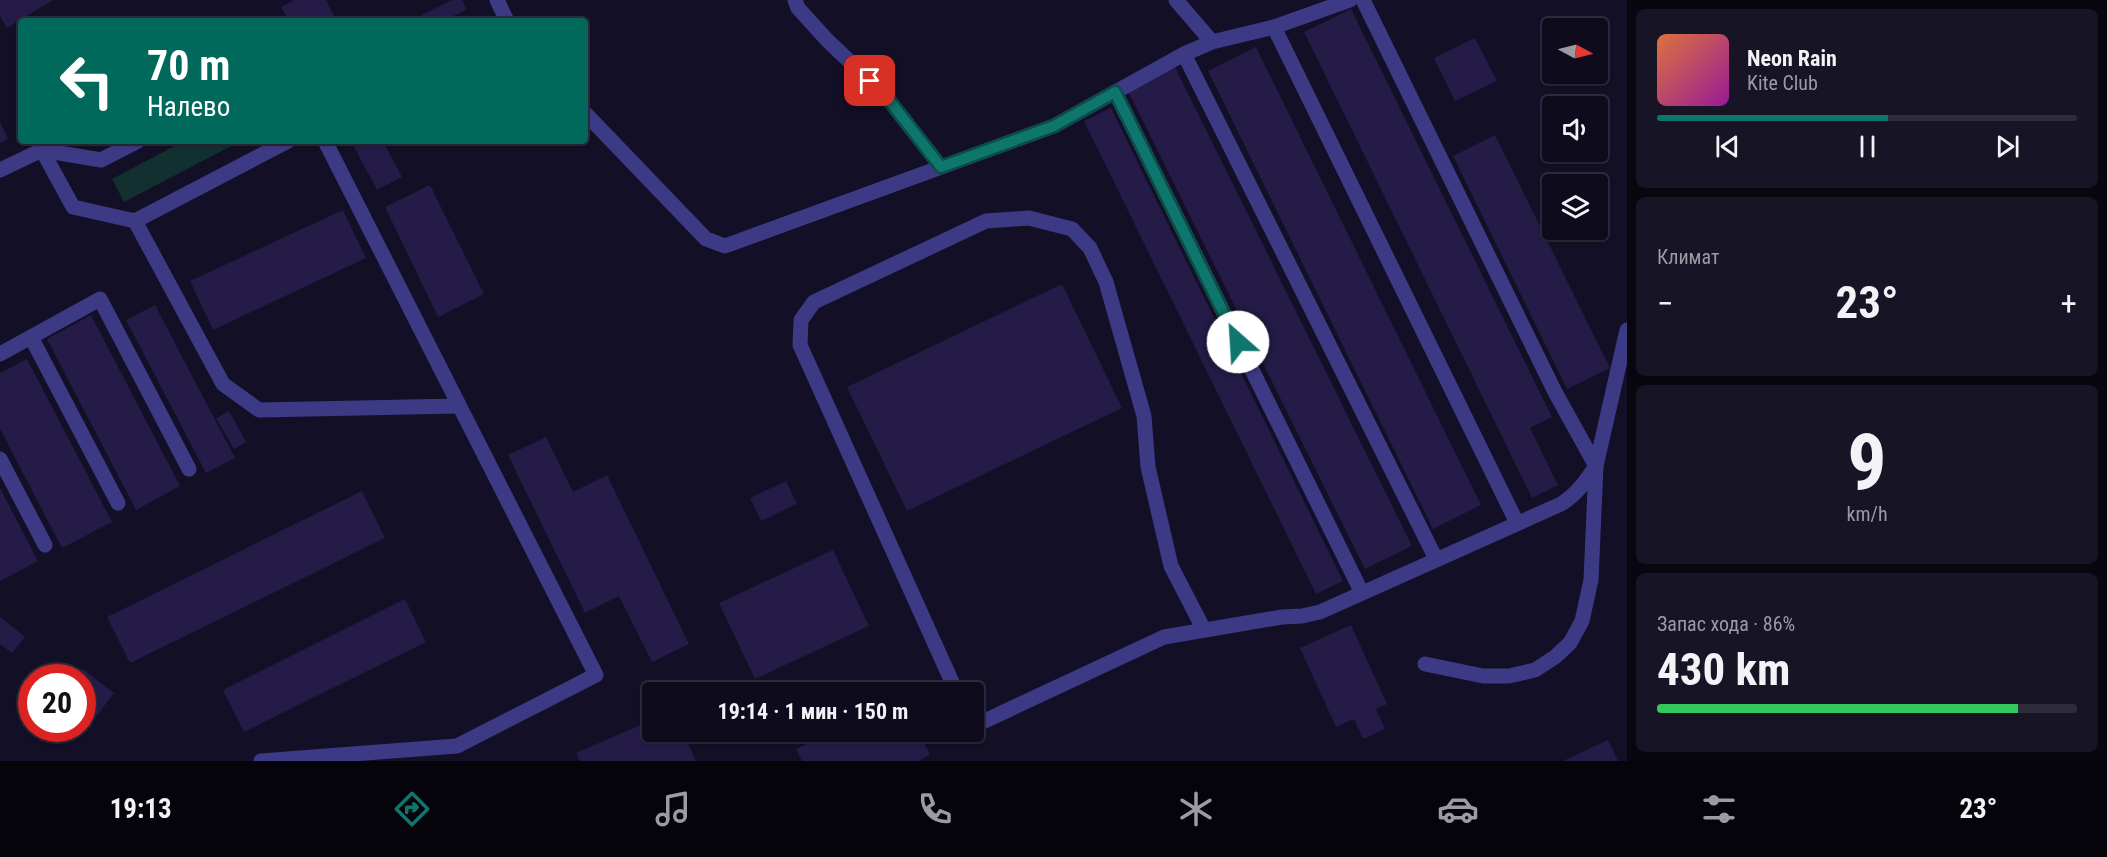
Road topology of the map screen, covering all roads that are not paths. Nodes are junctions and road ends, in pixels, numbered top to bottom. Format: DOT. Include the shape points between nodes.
graph roads {
  1 [pos="497,0"];
  2 [pos="795,0"];
  3 [pos="1176,0"];
  4 [pos="1350,0"];
  5 [pos="1363,0"];
  6 [pos="506,18"];
  7 [pos="1274,27"];
  8 [pos="1212,42"];
  9 [pos="1184,54"];
  10 [pos="1115,92"];
  11 [pos="588,116"];
  12 [pos="132,144"];
  13 [pos="282,144"];
  14 [pos="327,144"];
  15 [pos="42,150"];
  16 [pos="941,167"];
  17 [pos="0,170"];
  18 [pos="135,221"];
  19 [pos="1627,330"];
  20 [pos="30,337"];
  21 [pos="0,354"];
  22 [pos="459,406"];
  23 [pos="0,459"];
  24 [pos="1596,466"];
  25 [pos="189,469"];
  26 [pos="118,503"];
  27 [pos="1517,523"];
  28 [pos="45,544"];
  29 [pos="1436,560"];
  30 [pos="1362,593"];
  31 [pos="1204,630"];
  32 [pos="1425,664"];
  33 [pos="952,682"];
  34 [pos="984,721"];
  35 [pos="261,761"];
  1 -- 6 [label="street"];
  2 -- 16 [label="street" via="827,40 885,95"];
  3 -- 8 [label="street"];
  4 -- 7 [label="street"];
  5 -- 24 [label="street" via="1550,382"];
  7 -- 8 [label="street"];
  7 -- 27 [label="street"];
  8 -- 9 [label="street"];
  9 -- 10 [label="street"];
  9 -- 29 [label="street"];
  10 -- 16 [label="street" via="1054,126"];
  10 -- 30 [label="street"];
  11 -- 16 [label="street" via="706,239 725,246"];
  12 -- 15 [label="street" via="101,160"];
  13 -- 18 [label="street"];
  14 -- 22 [label="street"];
  15 -- 17 [label="street"];
  15 -- 18 [label="street" via="73,207"];
  18 -- 22 [label="street" via="223,384 259,410"];
  19 -- 24 [label="street"];
  20 -- 21 [label="street"];
  20 -- 25 [label="street" via="100,299"];
  20 -- 26 [label="street"];
  22 -- 35 [label="street" via="596,675 457,746"];
  23 -- 28 [label="street"];
  24 -- 27 [label="street" via="1573,496"];
  24 -- 32 [label="street" via="1591,580 1582,621 1570,643 1534,670 1509,676 1483,676"];
  27 -- 29 [label="street"];
  29 -- 30 [label="street"];
  30 -- 31 [label="street" via="1320,612"];
  31 -- 33 [label="street" via="1171,567 1148,466 1144,416 1106,282 1090,248 1072,229 1029,218 986,222 814,302 801,320 800,345"];
  31 -- 34 [label="street" via="1164,637"];
}
